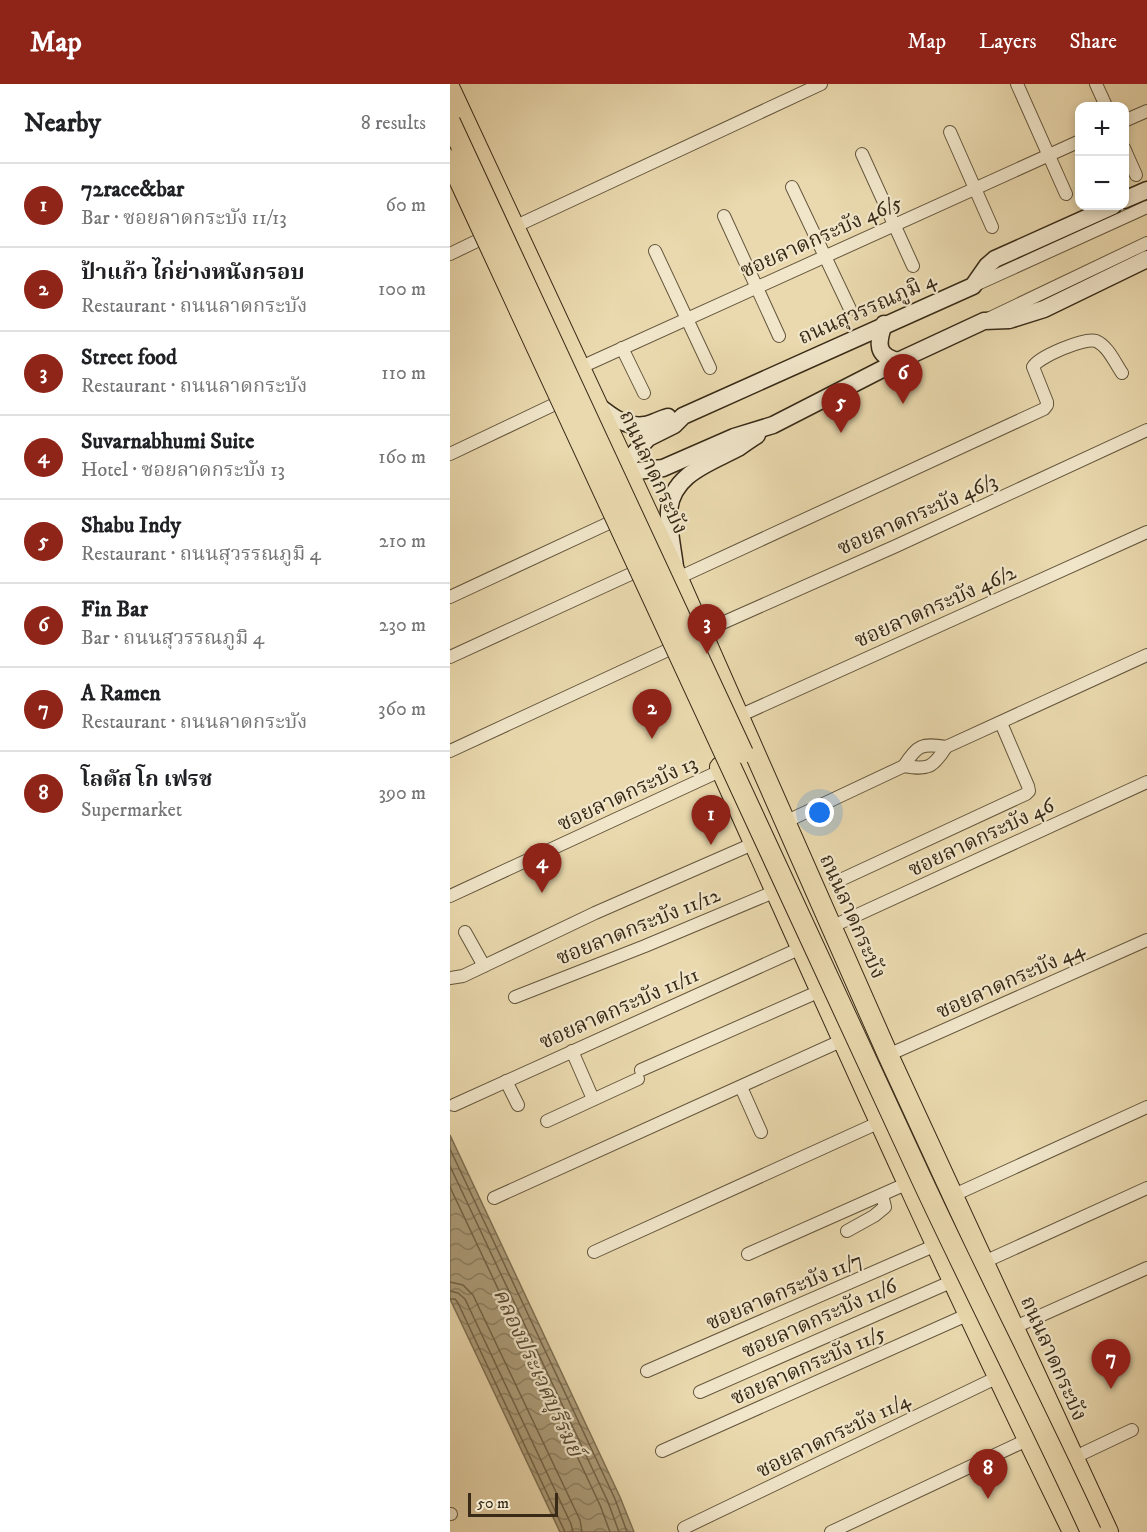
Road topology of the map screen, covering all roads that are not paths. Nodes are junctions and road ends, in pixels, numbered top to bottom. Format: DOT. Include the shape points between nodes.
graph roads {
  1 [pos="821,84"];
  2 [pos="1017,84"];
  3 [pos="1096,84"];
  4 [pos="450,89"];
  5 [pos="1104,102"];
  6 [pos="1147,111"];
  7 [pos="1129,118"];
  8 [pos="450,122"];
  9 [pos="950,132"];
  10 [pos="1075,143"];
  11 [pos="862,154"];
  12 [pos="1049,155"];
  13 [pos="1128,156"];
  14 [pos="450,160"];
  15 [pos="1136,175"];
  16 [pos="451,182"];
  17 [pos="792,187"];
  18 [pos="974,188"];
  19 [pos="1147,190"];
  20 [pos="1066,194"];
  21 [pos="1129,198"];
  22 [pos="1145,208"];
  23 [pos="1104,210"];
  24 [pos="724,216"];
  25 [pos="894,224"];
  26 [pos="514,227"];
  27 [pos="992,227"];
  28 [pos="479,240"];
  29 [pos="1147,243"];
  30 [pos="655,251"];
  31 [pos="450,254"];
  32 [pos="825,255"];
  33 [pos="1147,259"];
  34 [pos="913,266"];
  35 [pos="756,286"];
  36 [pos="973,286"];
  37 [pos="850,309"];
  38 [pos="687,319"];
  39 [pos="984,321"];
  40 [pos="884,324"];
  41 [pos="778,336"];
  42 [pos="622,348"];
  43 [pos="898,361"];
  44 [pos="579,368"];
  45 [pos="710,368"];
  46 [pos="1122,374"];
  47 [pos="644,393"];
  48 [pos="595,403"];
  49 [pos="557,413"];
  50 [pos="683,416"];
  51 [pos="773,425"];
  52 [pos="1147,430"];
  53 [pos="450,454"];
  54 [pos="624,469"];
  55 [pos="606,516"];
  56 [pos="1147,532"];
  57 [pos="633,573"];
  58 [pos="677,575"];
  59 [pos="450,597"];
  60 [pos="702,632"];
  61 [pos="668,650"];
  62 [pos="1147,655"];
  63 [pos="450,657"];
  64 [pos="739,716"];
  65 [pos="1001,723"];
  66 [pos="946,747"];
  67 [pos="450,752"];
  68 [pos="904,766"];
  69 [pos="722,770"];
  70 [pos="1147,782"];
  71 [pos="785,822"];
  72 [pos="755,843"];
  73 [pos="836,882"];
  74 [pos="776,891"];
  75 [pos="450,896"];
  76 [pos="831,927"];
  77 [pos="465,932"];
  78 [pos="1147,940"];
  79 [pos="801,948"];
  80 [pos="484,966"];
  81 [pos="450,978"];
  82 [pos="820,991"];
  83 [pos="515,997"];
  84 [pos="843,1040"];
  85 [pos="572,1051"];
  86 [pos="888,1055"];
  87 [pos="506,1081"];
  88 [pos="741,1087"];
  89 [pos="593,1099"];
  90 [pos="454,1105"];
  91 [pos="518,1105"];
  92 [pos="1147,1107"];
  93 [pos="547,1121"];
  94 [pos="880,1122"];
  95 [pos="761,1132"];
  96 [pos="908,1183"];
  97 [pos="1147,1188"];
  98 [pos="882,1195"];
  99 [pos="954,1195"];
  100 [pos="494,1198"];
  101 [pos="847,1231"];
  102 [pos="936,1245"];
  103 [pos="594,1252"];
  104 [pos="748,1254"];
  105 [pos="984,1262"];
  106 [pos="1147,1268"];
  107 [pos="953,1281"];
  108 [pos="969,1314"];
  109 [pos="1015,1327"];
  110 [pos="647,1371"];
  111 [pos="998,1377"];
  112 [pos="700,1392"];
  113 [pos="1132,1431"];
  114 [pos="1062,1432"];
  115 [pos="1027,1440"];
  116 [pos="662,1451"];
  117 [pos="1073,1458"];
  118 [pos="684,1528"];
  119 [pos="831,1532"];
  120 [pos="1073,1532"];
  121 [pos="1091,1532"];
  122 [pos="1108,1532"];
  1 -- 26 [label="street"];
  2 -- 12 [label="street"];
  3 -- 5 [label="street"];
  4 -- 26 [label="main road, ถนนลาดกระบัง"];
  6 -- 7 [label="street"];
  8 -- 114 [label="main road, bridge" via="761,793 820,935 973,1273 1034,1396"];
  9 -- 18 [label="street"];
  10 -- 12 [label="street, ซอยลาดกระบัง 46/5"];
  11 -- 25 [label="street"];
  12 -- 18 [label="street, ซอยลาดกระบัง 46/5"];
  12 -- 20 [label="street"];
  13 -- 15 [label="street"];
  14 -- 121 [label="main road, bridge" via="979,1303"];
  16 -- 28 [label="main road"];
  17 -- 32 [label="street"];
  18 -- 25 [label="street, ซอยลาดกระบัง 46/5"];
  18 -- 27 [label="street"];
  19 -- 21 [label="street"];
  22 -- 36 [label="street, ถนนสุวรรณภูมิ 4"];
  23 -- 36 [label="street" via="995,259"];
  24 -- 35 [label="street"];
  25 -- 32 [label="street, ซอยลาดกระบัง 46/5"];
  25 -- 34 [label="street"];
  26 -- 44 [label="main road, ถนนลาดกระบัง"];
  28 -- 31 [label="street"];
  28 -- 49 [label="main road"];
  29 -- 39 [label="street"];
  30 -- 38 [label="street"];
  32 -- 35 [label="street, ซอยลาดกระบัง 46/5"];
  32 -- 37 [label="street"];
  33 -- 39 [label="street" via="1044,309 1009,320"];
  35 -- 38 [label="street, ซอยลาดกระบัง 46/5"];
  35 -- 41 [label="street"];
  36 -- 40 [label="street, ถนนสุวรรณภูมิ 4"];
  38 -- 42 [label="street, ซอยลาดกระบัง 46/5"];
  38 -- 45 [label="street"];
  39 -- 43 [label="street"];
  40 -- 43 [label="street" via="878,339 880,347 884,355"];
  40 -- 50 [label="street, ถนนสุวรรณภูมิ 4"];
  42 -- 44 [label="street, ซอยลาดกระบัง 46/5"];
  42 -- 47 [label="street"];
  43 -- 51 [label="street"];
  44 -- 48 [label="main road, ถนนลาดกระบัง"];
  46 -- 58 [label="street" via="1105,349 1093,340 1084,340 1039,360 1033,367 1047,402 1044,409"];
  48 -- 50 [label="street" via="614,417 637,425"];
  48 -- 54 [label="main road, ถนนลาดกระบัง"];
  49 -- 53 [label="street"];
  49 -- 54 [label="street" via="591,457 605,466"];
  49 -- 55 [label="main road"];
  50 -- 54 [label="street, ถนนสุวรรณภูมิ 4" via="648,438"];
  51 -- 54 [label="street" via="734,437 663,468"];
  51 -- 58 [label="street" via="688,475 680,485 671,500 669,514"];
  52 -- 60 [label="street, ซอยลาดกระบัง 46/3"];
  54 -- 55 [label="street, ถนนสุวรรณภูมิ 4" via="609,485"];
  54 -- 58 [label="main road, ถนนลาดกระบัง"];
  55 -- 57 [label="main road"];
  55 -- 59 [label="street"];
  56 -- 64 [label="street, ซอยลาดกระบัง 46/2"];
  57 -- 61 [label="main road"];
  57 -- 63 [label="street"];
  58 -- 60 [label="main road, ถนนลาดกระบัง"];
  60 -- 64 [label="main road, ถนนลาดกระบัง"];
  61 -- 67 [label="street"];
  61 -- 69 [label="main road"];
  62 -- 65 [label="street"];
  64 -- 71 [label="main road, ถนนลาดกระบัง"];
  65 -- 66 [label="street"];
  65 -- 73 [label="street" via="1028,786 1026,794"];
  66 -- 68 [label="street" via="930,767"];
  66 -- 68 [label="street" via="921,746"];
  68 -- 71 [label="street"];
  69 -- 72 [label="main road"];
  69 -- 75 [label="street, ซอยลาดกระบัง 13"];
  70 -- 76 [label="street, ซอยลาดกระบัง 46"];
  71 -- 76 [label="main road, ถนนลาดกระบัง"];
  72 -- 74 [label="main road"];
  72 -- 80 [label="street"];
  74 -- 79 [label="main road"];
  74 -- 83 [label="street, ซอยลาดกระบัง 11/12"];
  76 -- 86 [label="main road, ถนนลาดกระบัง"];
  77 -- 80 [label="street"];
  78 -- 86 [label="street, ซอยลาดกระบัง 44"];
  79 -- 82 [label="main road"];
  79 -- 85 [label="street, ซอยลาดกระบัง 11/11"];
  80 -- 81 [label="street"];
  82 -- 84 [label="main road"];
  82 -- 89 [label="street"];
  84 -- 88 [label="street"];
  84 -- 94 [label="main road"];
  85 -- 87 [label="street, ซอยลาดกระบัง 11/11"];
  85 -- 89 [label="street"];
  86 -- 99 [label="main road, ถนนลาดกระบัง"];
  87 -- 90 [label="street, ซอยลาดกระบัง 11/11"];
  87 -- 91 [label="street"];
  88 -- 95 [label="street"];
  88 -- 100 [label="street"];
  89 -- 93 [label="street"];
  92 -- 99 [label="street"];
  94 -- 96 [label="main road"];
  94 -- 103 [label="street"];
  96 -- 98 [label="street"];
  96 -- 102 [label="main road"];
  97 -- 105 [label="street"];
  98 -- 101 [label="street" via="885,1206"];
  98 -- 104 [label="street"];
  99 -- 105 [label="main road, ถนนลาดกระบัง"];
  102 -- 107 [label="main road"];
  102 -- 110 [label="street, ซอยลาดกระบัง 11/7"];
  105 -- 109 [label="main road, ถนนลาดกระบัง"];
  106 -- 109 [label="street"];
  107 -- 108 [label="main road"];
  107 -- 112 [label="street, ซอยลาดกระบัง 11/6"];
  108 -- 111 [label="main road"];
  108 -- 116 [label="street, ซอยลาดกระบัง 11/5"];
  109 -- 114 [label="main road, ถนนลาดกระบัง"];
  111 -- 115 [label="main road"];
  111 -- 118 [label="street, ซอยลาดกระบัง 11/4"];
  113 -- 117 [label="street"];
  114 -- 117 [label="main road, ถนนลาดกระบัง"];
  115 -- 119 [label="street"];
  115 -- 120 [label="main road"];
  117 -- 122 [label="main road, ถนนลาดกระบัง"];
}
